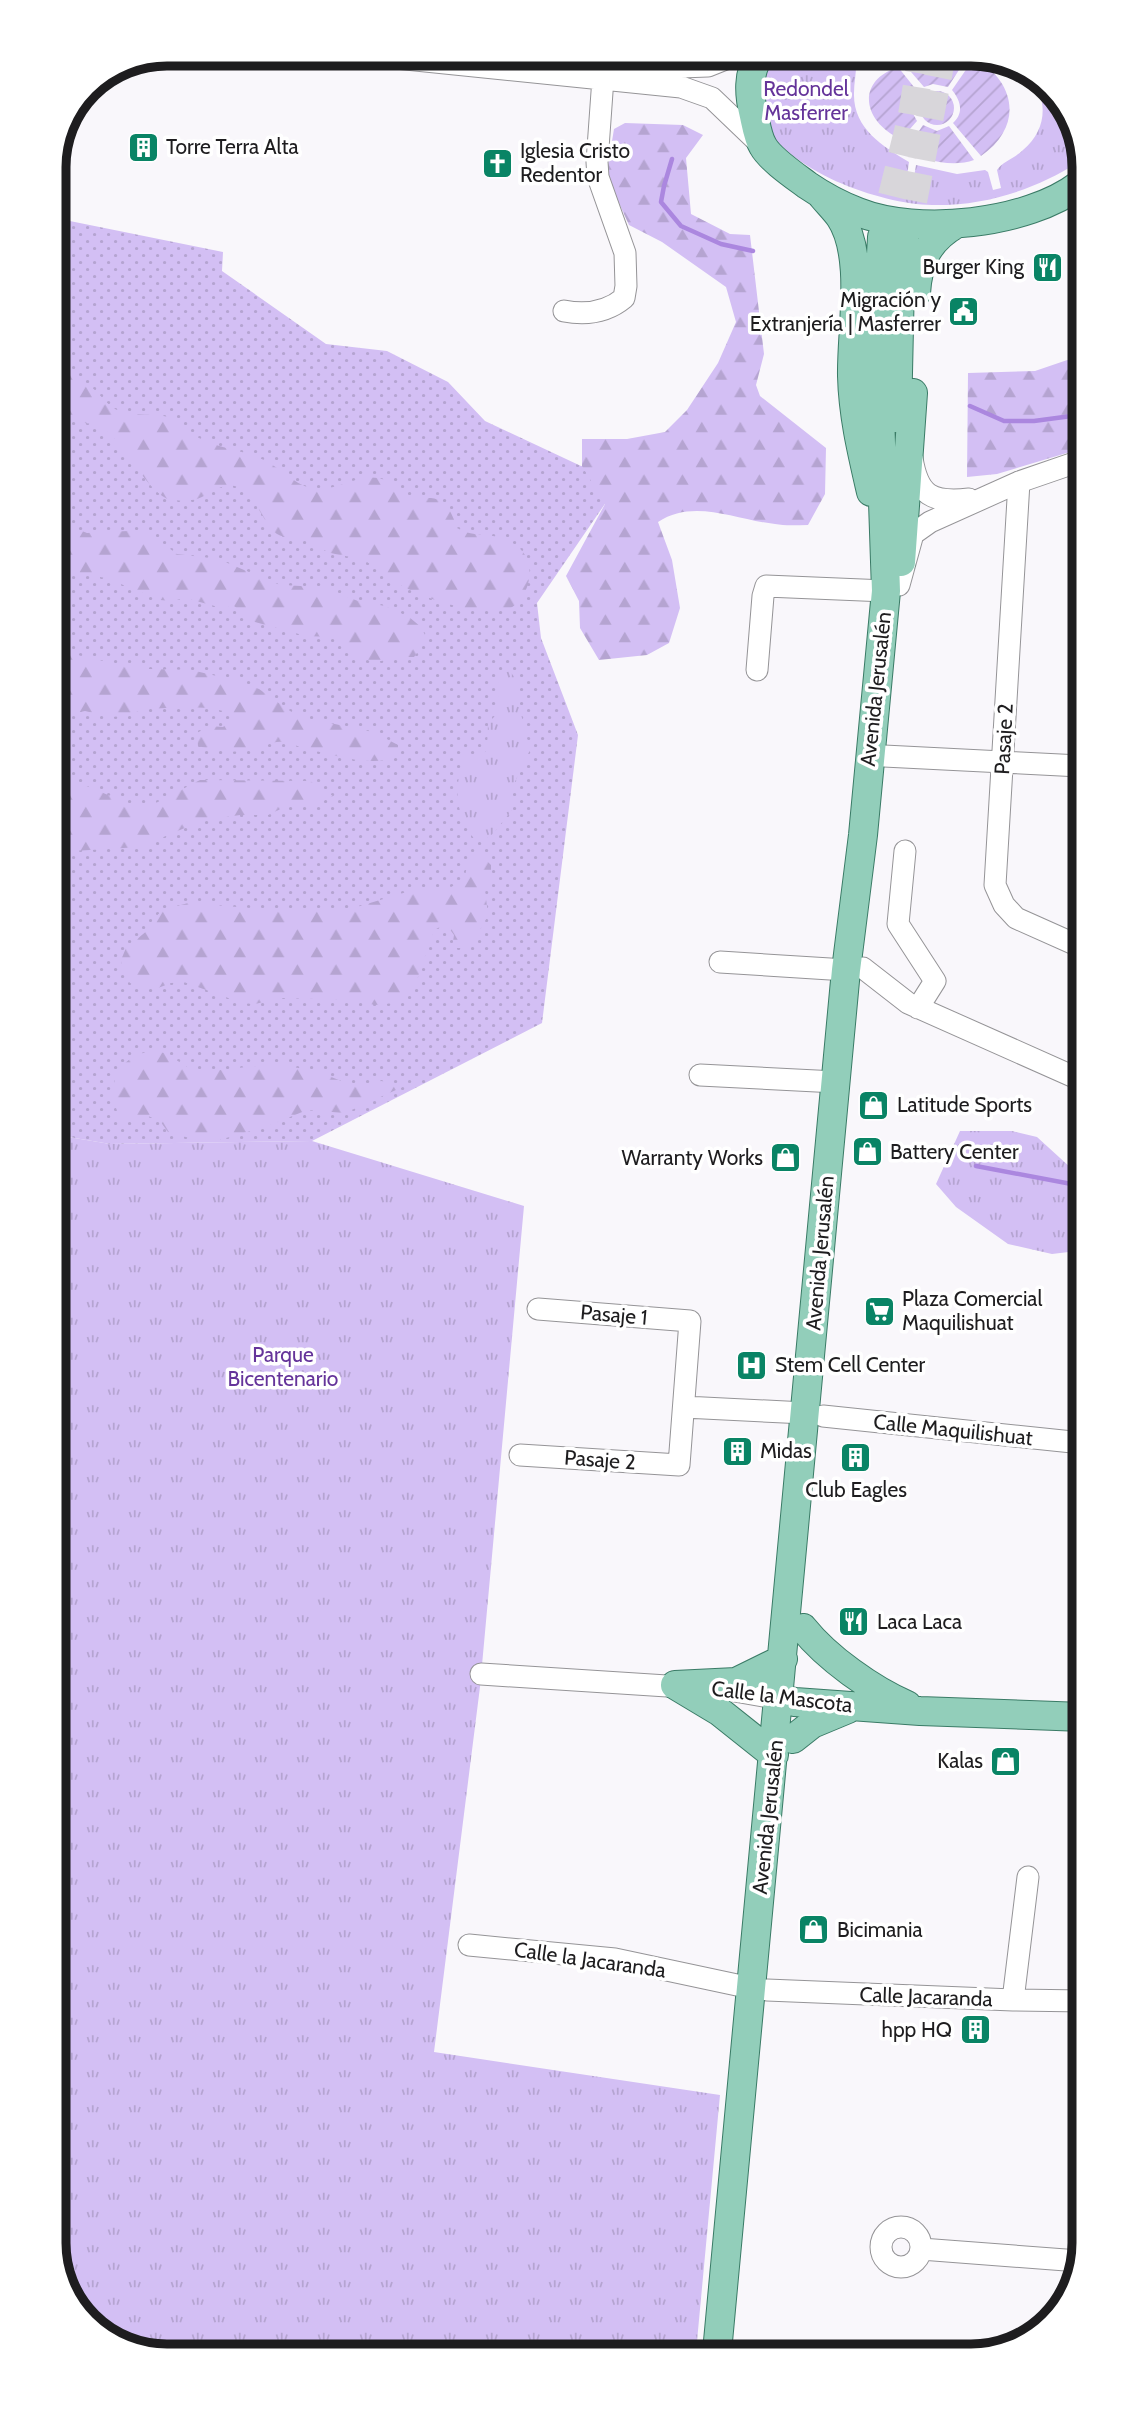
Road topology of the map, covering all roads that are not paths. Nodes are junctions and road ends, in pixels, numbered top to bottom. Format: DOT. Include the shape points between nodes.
graph roads {
  1 [pos="488,66"];
  2 [pos="754,67"];
  3 [pos="603,78"];
  4 [pos="763,148"];
  5 [pos="1072,190"];
  6 [pos="821,195"];
  7 [pos="956,224"];
  8 [pos="894,239"];
  9 [pos="564,311"];
  10 [pos="910,448"];
  11 [pos="1072,464"];
  12 [pos="1019,482"];
  13 [pos="982,498"];
  14 [pos="890,579"];
  15 [pos="757,670"];
  16 [pos="884,756"];
  17 [pos="1003,763"];
  18 [pos="1072,766"];
  19 [pos="905,851"];
  20 [pos="1072,943"];
  21 [pos="720,962"];
  22 [pos="855,969"];
  23 [pos="918,1008"];
  24 [pos="700,1075"];
  25 [pos="1072,1076"];
  26 [pos="836,1082"];
  27 [pos="538,1309"];
  28 [pos="684,1407"];
  29 [pos="814,1415"];
  30 [pos="1072,1442"];
  31 [pos="520,1455"];
  32 [pos="803,1629"];
  33 [pos="783,1659"];
  34 [pos="481,1674"];
  35 [pos="675,1685"];
  36 [pos="788,1701"];
  37 [pos="858,1706"];
  38 [pos="920,1711"];
  39 [pos="1072,1717"];
  40 [pos="784,1747"];
  41 [pos="1028,1877"];
  42 [pos="469,1945"];
  43 [pos="759,1989"];
  44 [pos="1013,2000"];
  45 [pos="1072,2001"];
  46 [pos="921,2249"];
  47 [pos="1071,2260"];
  48 [pos="718,2344"];
  49 [pos="735,2344"];
  1 -- 3 [label="street"];
  2 -- 4 [label="main road" via="749,89"];
  3 -- 4 [label="street" via="708,94"];
  3 -- 9 [label="street" via="598,177 625,253 624,298 608,309 579,314"];
  4 -- 6 [label="main road"];
  5 -- 7 [label="main road" via="1027,210"];
  6 -- 7 [label="main road" via="860,213 904,223"];
  6 -- 14 [label="main road" via="841,218 855,260 852,375 856,426"];
  7 -- 10 [label="main road" via="932,242 918,273"];
  8 -- 14 [label="main road, Avenida Jerusalén" via="877,326"];
  10 -- 13 [label="street" via="915,480 927,493 949,501"];
  10 -- 14 [label="main road"];
  11 -- 12 [label="street"];
  12 -- 13 [label="street"];
  12 -- 17 [label="street, Pasaje 2"];
  13 -- 14 [label="street" via="913,534"];
  14 -- 15 [label="street" via="766,586"];
  14 -- 16 [label="main road, Avenida Jerusalén"];
  14 -- 22 [label="main road, Avenida Jerusalén" via="863,835"];
  16 -- 17 [label="street"];
  16 -- 22 [label="main road, Avenida Jerusalén"];
  17 -- 18 [label="street"];
  17 -- 20 [label="street, Pasaje 2" via="995,885 1016,918"];
  19 -- 23 [label="street" via="898,924 935,981"];
  21 -- 22 [label="street"];
  22 -- 23 [label="street"];
  22 -- 26 [label="main road, Avenida Jerusalén"];
  22 -- 29 [label="main road, Avenida Jerusalén"];
  23 -- 25 [label="street"];
  24 -- 26 [label="street"];
  26 -- 29 [label="main road, Avenida Jerusalén"];
  27 -- 28 [label="street, Pasaje 1" via="690,1321"];
  28 -- 29 [label="street, Calle Maquilishuat"];
  28 -- 31 [label="street, Pasaje 2" via="679,1465"];
  29 -- 30 [label="street, Calle Maquilishuat"];
  29 -- 32 [label="main road, Avenida Jerusalén"];
  29 -- 33 [label="main road, Avenida Jerusalén"];
  32 -- 36 [label="main road, Avenida Jerusalén"];
  32 -- 38 [label="main road" via="876,1689"];
  33 -- 35 [label="main road" via="736,1682"];
  33 -- 36 [label="main road, Avenida Jerusalén"];
  34 -- 35 [label="street, Calle la Mascota"];
  35 -- 36 [label="street, Calle la Mascota"];
  35 -- 40 [label="main road"];
  36 -- 37 [label="main road, Calle la Mascota"];
  36 -- 40 [label="main road, Avenida Jerusalén"];
  37 -- 38 [label="main road, Calle la Mascota"];
  37 -- 40 [label="main road" via="823,1718"];
  38 -- 39 [label="main road, Calle la Mascota"];
  40 -- 43 [label="main road, Avenida Jerusalén"];
  41 -- 44 [label="street"];
  42 -- 43 [label="street, Calle la Jacaranda" via="615,1959"];
  43 -- 44 [label="street, Calle Jacaranda"];
  43 -- 48 [label="main road, Avenida Jerusalén"];
  43 -- 49 [label="main road, Avenida Jerusalén"];
  44 -- 45 [label="street, Calle Jacaranda"];
  46 -- 47 [label="street"];
}
